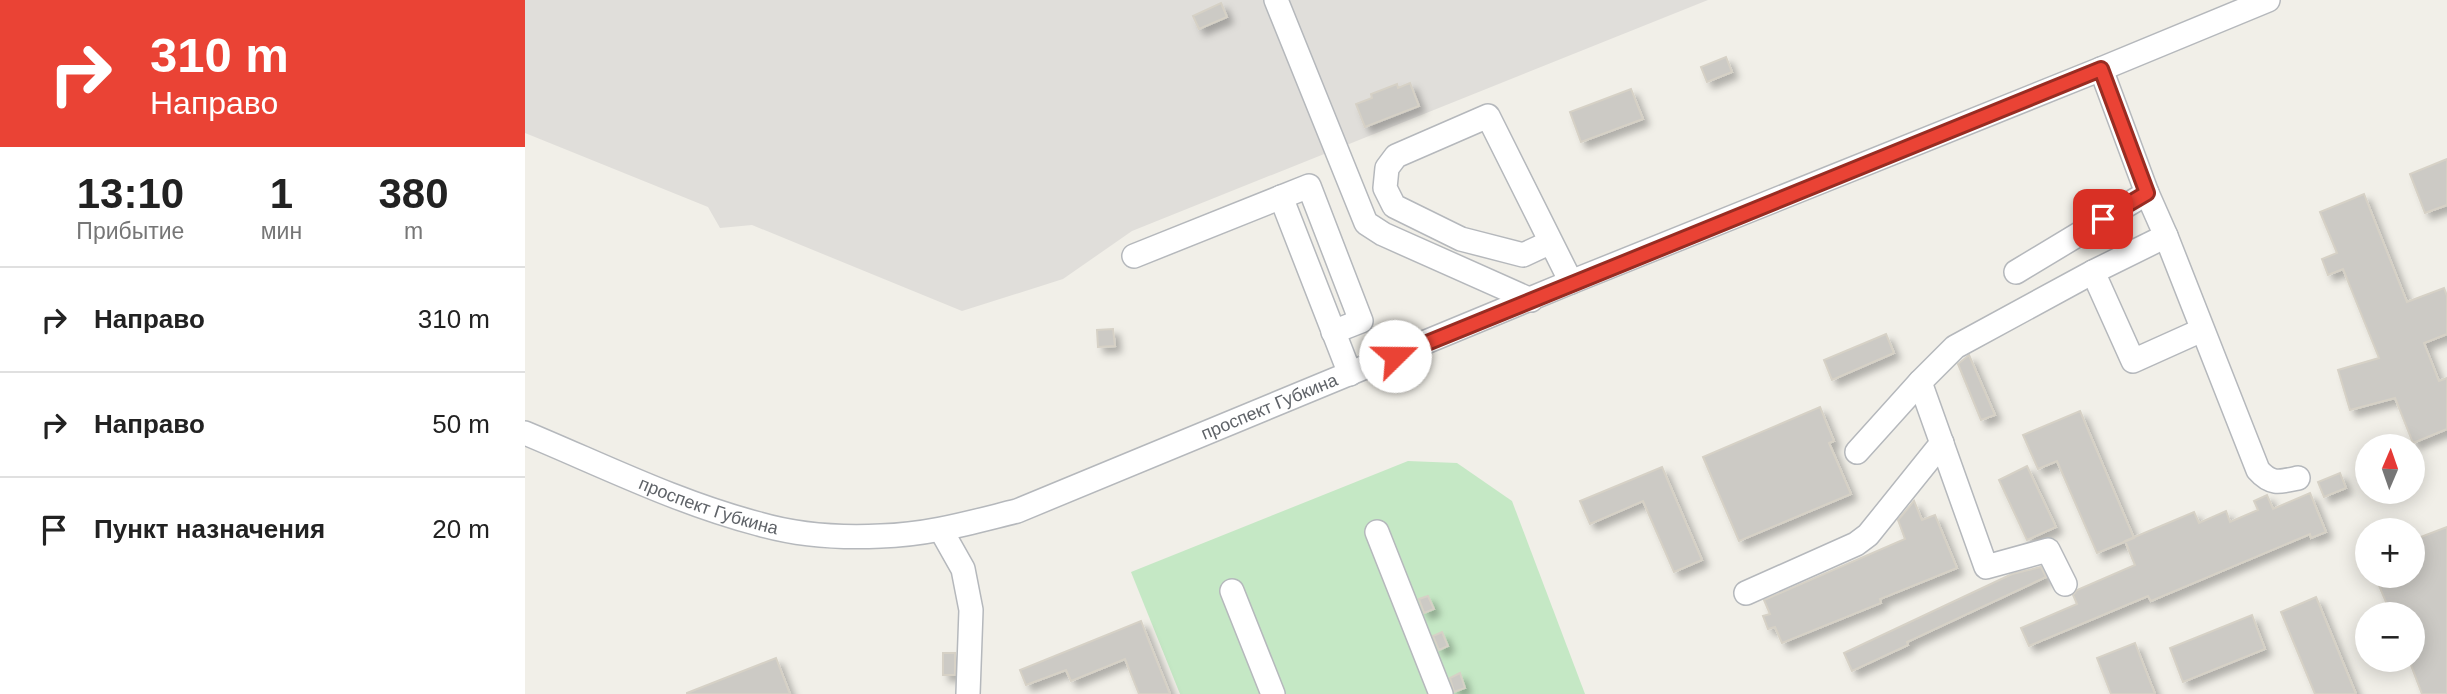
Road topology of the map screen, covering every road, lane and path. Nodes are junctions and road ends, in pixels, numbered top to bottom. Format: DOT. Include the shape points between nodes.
graph roads {
  1 [pos="1276,0"];
  2 [pos="2268,0"];
  3 [pos="2101,69"];
  4 [pos="2147,193"];
  5 [pos="2166,236"];
  6 [pos="1551,242"];
  7 [pos="1134,256"];
  8 [pos="2016,272"];
  9 [pos="2093,272"];
  10 [pos="1571,282"];
  11 [pos="1531,300"];
  12 [pos="2202,330"];
  13 [pos="1350,374"];
  14 [pos="1920,382"];
  15 [pos="525,433"];
  16 [pos="1942,443"];
  17 [pos="1857,452"];
  18 [pos="2298,478"];
  19 [pos="941,530"];
  20 [pos="1377,532"];
  21 [pos="2065,584"];
  22 [pos="1232,591"];
  23 [pos="1746,593"];
  24 [pos="968,689"];
  25 [pos="1273,694"];
  26 [pos="1441,694"];
  1 -- 11 [label="street" via="1366,223"];
  2 -- 3 [label="street, проспект Губкина"];
  3 -- 4 [label="street"];
  3 -- 10 [label="street, проспект Губкина"];
  4 -- 5 [label="street"];
  4 -- 8 [label="street"];
  5 -- 9 [label="street"];
  5 -- 12 [label="street"];
  6 -- 6 [label="street" via="1488,116 1396,156 1387,168 1385,188 1394,206 1461,239 1523,255"];
  6 -- 10 [label="street"];
  7 -- 13 [label="street" via="1309,186 1361,321 1333,332"];
  9 -- 12 [label="street" via="2133,361"];
  9 -- 14 [label="street" via="1955,347"];
  10 -- 11 [label="street, проспект Губкина"];
  11 -- 13 [label="street, проспект Губкина"];
  12 -- 18 [label="street" via="2258,470 2275,483"];
  13 -- 19 [label="street, проспект Губкина" via="1017,511"];
  14 -- 16 [label="street"];
  14 -- 17 [label="street"];
  15 -- 19 [label="street, проспект Губкина" via="708,509 761,525 811,534 881,537"];
  16 -- 21 [label="street" via="1986,567 2048,550"];
  16 -- 23 [label="street" via="1868,535"];
  19 -- 24 [label="street" via="963,569 971,611"];
  20 -- 26 [label="street"];
  22 -- 25 [label="street"];
}
